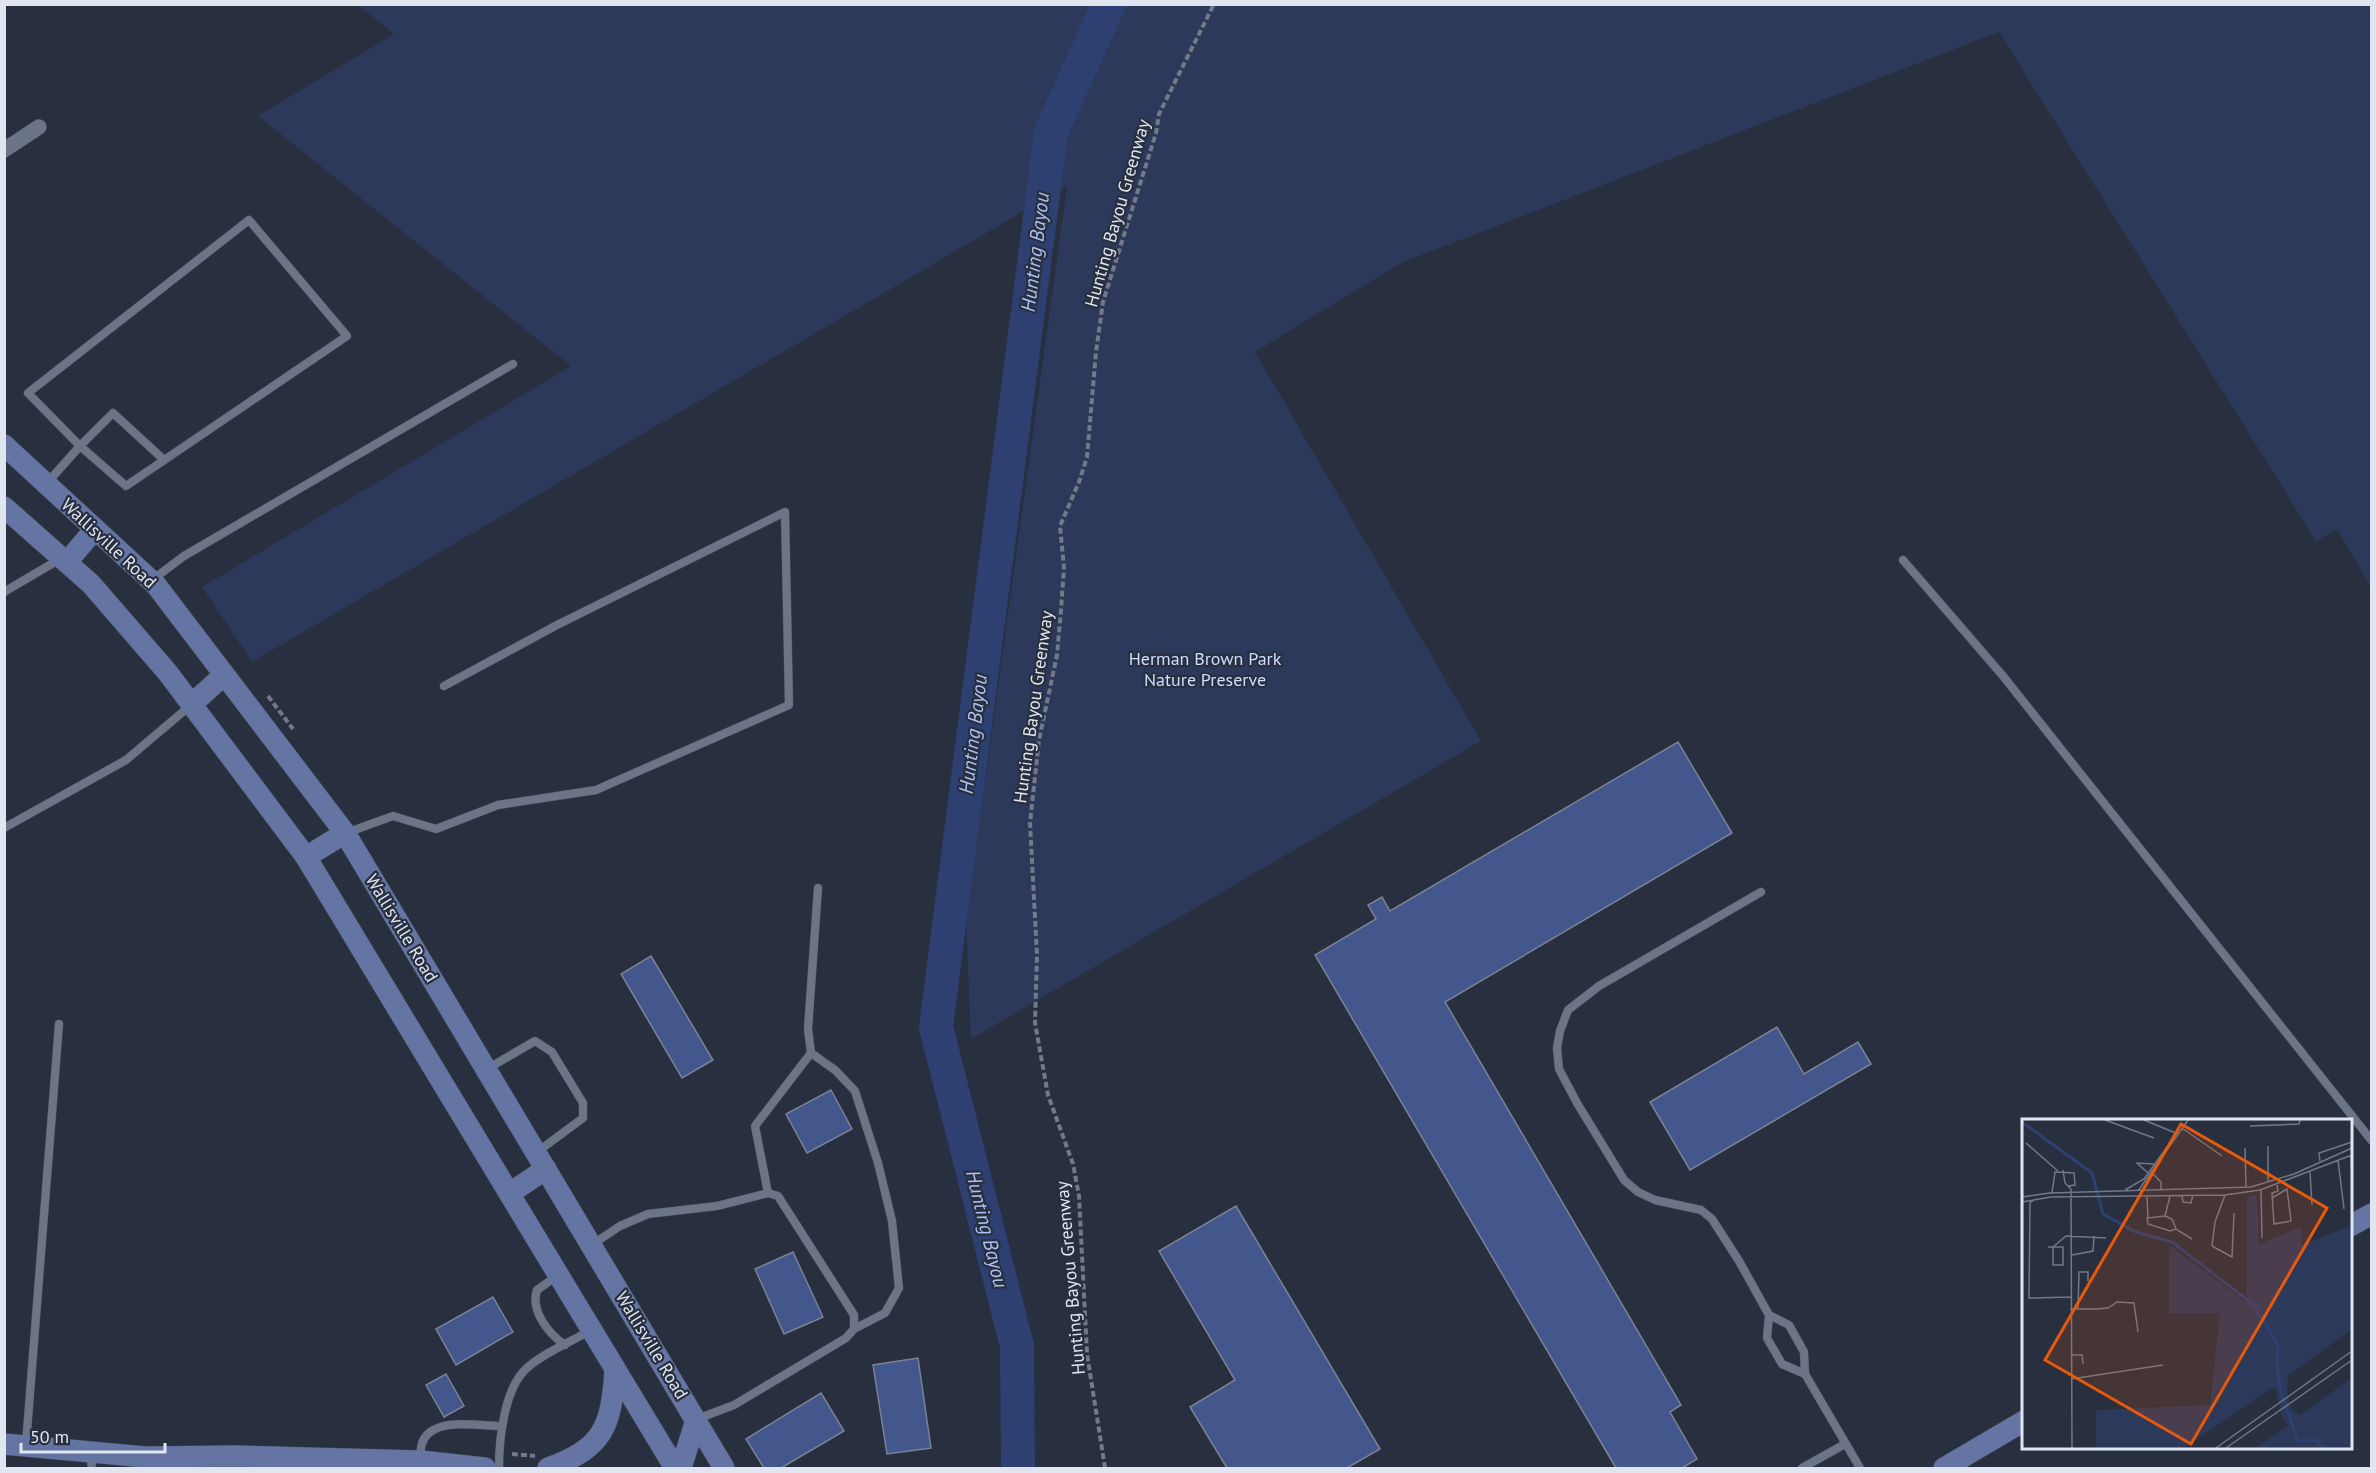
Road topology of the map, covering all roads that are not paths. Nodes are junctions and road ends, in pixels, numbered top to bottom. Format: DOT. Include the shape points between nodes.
graph roads {
  1 [pos="39,127"];
  2 [pos="4,150"];
  3 [pos="513,364"];
  4 [pos="4,445"];
  5 [pos="80,446"];
  6 [pos="163,459"];
  7 [pos="46,484"];
  8 [pos="4,507"];
  9 [pos="95,529"];
  10 [pos="64,560"];
  11 [pos="1903,560"];
  12 [pos="151,581"];
  13 [pos="4,592"];
  14 [pos="224,675"];
  15 [pos="444,686"];
  16 [pos="192,704"];
  17 [pos="4,828"];
  18 [pos="345,833"];
  19 [pos="306,857"];
  20 [pos="818,888"];
  21 [pos="1761,892"];
  22 [pos="59,1024"];
  23 [pos="811,1053"];
  24 [pos="486,1070"];
  25 [pos="2372,1140"];
  26 [pos="541,1161"];
  27 [pos="510,1193"];
  28 [pos="768,1193"];
  29 [pos="2372,1214"];
  30 [pos="2352,1225"];
  31 [pos="591,1245"];
  32 [pos="558,1275"];
  33 [pos="1769,1315"];
  34 [pos="854,1329"];
  35 [pos="591,1330"];
  36 [pos="565,1345"];
  37 [pos="615,1371"];
  38 [pos="1804,1374"];
  39 [pos="696,1420"];
  40 [pos="2022,1422"];
  41 [pos="502,1426"];
  42 [pos="1845,1444"];
  43 [pos="15,1445"];
  44 [pos="145,1457"];
  45 [pos="91,1460"];
  46 [pos="421,1465"];
  47 [pos="187,1468"];
  48 [pos="485,1468"];
  49 [pos="499,1468"];
  50 [pos="548,1468"];
  51 [pos="675,1468"];
  52 [pos="681,1468"];
  53 [pos="724,1468"];
  54 [pos="1802,1468"];
  55 [pos="1860,1468"];
  56 [pos="1944,1468"];
  1 -- 2 [label="street"];
  3 -- 12 [label="lane" via="184,556"];
  4 -- 7 [label="main road, Wallisville Road"];
  5 -- 6 [label="lane" via="126,486"];
  5 -- 6 [label="lane" via="113,413"];
  5 -- 6 [label="lane" via="28,393 249,220 347,336"];
  5 -- 7 [label="lane"];
  7 -- 9 [label="main road, Wallisville Road"];
  8 -- 10 [label="main road"];
  9 -- 10 [label="main road"];
  9 -- 12 [label="main road, Wallisville Road"];
  10 -- 13 [label="lane"];
  10 -- 16 [label="main road" via="91,584"];
  11 -- 25 [label="lane" via="2003,676"];
  12 -- 14 [label="main road, Wallisville Road"];
  14 -- 16 [label="main road"];
  14 -- 18 [label="main road, Wallisville Road"];
  15 -- 18 [label="lane" via="785,512 789,705 596,790 498,805 436,829 393,816"];
  16 -- 17 [label="lane" via="126,760"];
  16 -- 19 [label="main road"];
  18 -- 19 [label="main road"];
  18 -- 24 [label="main road, Wallisville Road"];
  19 -- 27 [label="main road"];
  20 -- 23 [label="lane" via="808,1029"];
  21 -- 33 [label="lane" via="1599,986 1568,1010 1557,1048 1559,1069 1624,1180 1655,1200 1701,1210 1712,1219"];
  22 -- 43 [label="lane"];
  23 -- 28 [label="lane" via="755,1126"];
  23 -- 34 [label="lane" via="855,1091 892,1221 899,1288 885,1313"];
  24 -- 26 [label="main road, Wallisville Road"];
  24 -- 26 [label="lane" via="535,1041 552,1052 583,1103 583,1118"];
  26 -- 27 [label="main road"];
  26 -- 31 [label="main road, Wallisville Road"];
  27 -- 32 [label="main road"];
  28 -- 31 [label="lane" via="717,1206 648,1214"];
  28 -- 34 [label="lane" via="778,1196 854,1315"];
  29 -- 30 [label="main road"];
  31 -- 39 [label="main road, Wallisville Road"];
  32 -- 35 [label="main road"];
  32 -- 36 [label="lane" via="537,1290 535,1304 548,1329"];
  33 -- 38 [label="lane" via="1789,1325 1804,1352"];
  33 -- 38 [label="lane" via="1767,1338 1782,1364"];
  34 -- 39 [label="lane" via="846,1338 734,1405"];
  35 -- 36 [label="lane"];
  35 -- 37 [label="main road"];
  36 -- 41 [label="lane" via="522,1373"];
  37 -- 50 [label="main road" via="613,1407 604,1430 574,1459"];
  37 -- 51 [label="main road"];
  38 -- 42 [label="lane"];
  39 -- 52 [label="main road"];
  39 -- 53 [label="main road, Wallisville Road"];
  40 -- 56 [label="main road"];
  41 -- 46 [label="lane" via="439,1426 423,1437"];
  41 -- 49 [label="lane"];
  42 -- 54 [label="lane"];
  42 -- 55 [label="lane"];
  43 -- 45 [label="main road"];
  44 -- 45 [label="main road"];
  44 -- 46 [label="main road" via="235,1456"];
  44 -- 47 [label="main road"];
  46 -- 48 [label="main road"];
}
